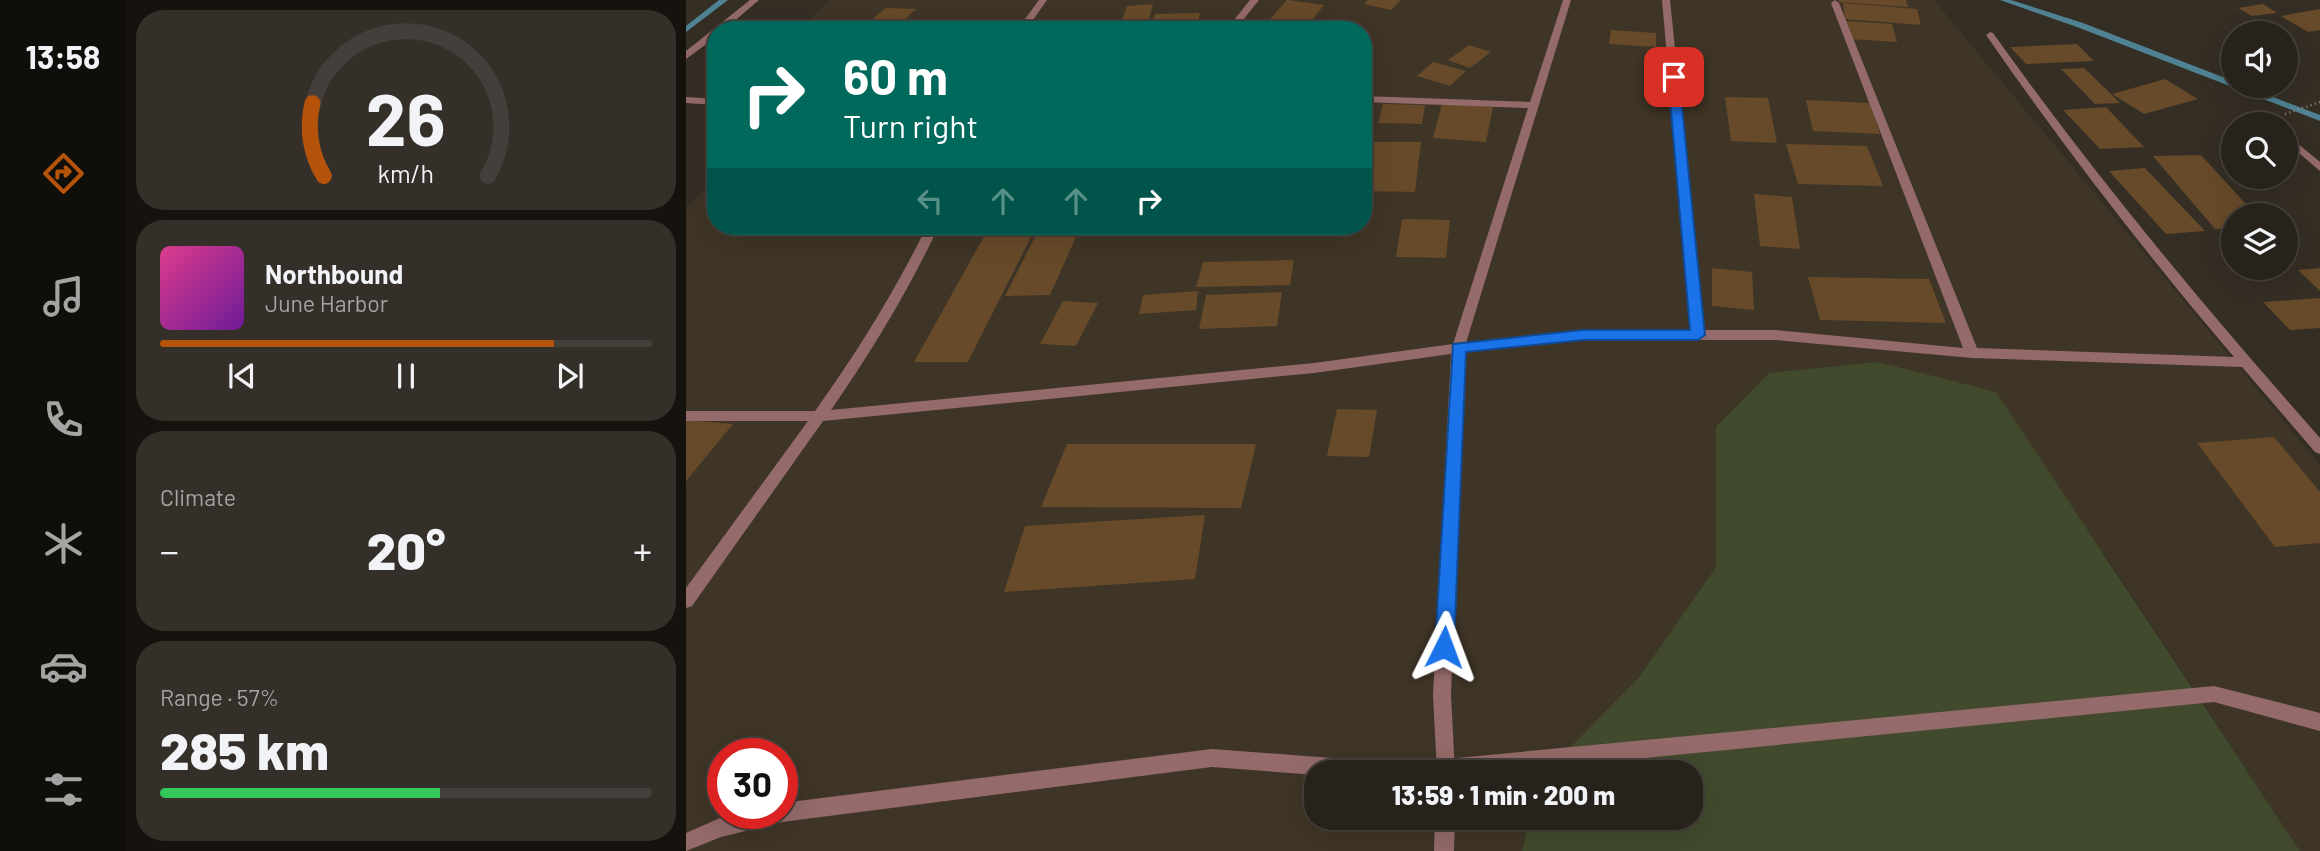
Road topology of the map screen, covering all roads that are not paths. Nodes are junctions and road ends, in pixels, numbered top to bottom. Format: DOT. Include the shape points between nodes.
graph roads {
  1 [pos="755,0"];
  2 [pos="1043,0"];
  3 [pos="1255,0"];
  4 [pos="1567,0"];
  5 [pos="1666,0"];
  6 [pos="1835,3"];
  7 [pos="729,21"];
  8 [pos="1028,21"];
  9 [pos="1238,21"];
  10 [pos="1990,35"];
  11 [pos="707,39"];
  12 [pos="686,56"];
  13 [pos="1372,99"];
  14 [pos="686,100"];
  15 [pos="707,101"];
  16 [pos="1534,105"];
  17 [pos="2298,147"];
  18 [pos="2320,168"];
  19 [pos="929,235"];
  20 [pos="1698,335"];
  21 [pos="1458,348"];
  22 [pos="1972,353"];
  23 [pos="2245,362"];
  24 [pos="686,416"];
  25 [pos="821,416"];
  26 [pos="2320,448"];
  27 [pos="686,601"];
  28 [pos="2320,722"];
  29 [pos="1445,760"];
  30 [pos="1547,760"];
  31 [pos="1304,765"];
  32 [pos="798,811"];
  33 [pos="718,829"];
  34 [pos="1445,830"];
  35 [pos="686,844"];
  36 [pos="1444,851"];
  1 -- 7 [label="street"];
  2 -- 8 [label="street"];
  3 -- 9 [label="street"];
  4 -- 16 [label="street"];
  5 -- 20 [label="street"];
  6 -- 22 [label="street"];
  10 -- 23 [label="street" via="2035,100"];
  11 -- 12 [label="street"];
  13 -- 16 [label="street"];
  14 -- 15 [label="street"];
  16 -- 21 [label="street"];
  17 -- 18 [label="street"];
  19 -- 25 [label="street" via="886,315"];
  20 -- 21 [label="street" via="1583,335"];
  20 -- 22 [label="street" via="1803,336"];
  21 -- 25 [label="street" via="1314,368"];
  21 -- 29 [label="street" via="1442,695"];
  22 -- 23 [label="street"];
  23 -- 26 [label="street"];
  24 -- 25 [label="street"];
  25 -- 27 [label="street" via="761,492"];
  28 -- 30 [label="street" via="2214,694"];
  31 -- 32 [label="street" via="1212,758"];
  33 -- 35 [label="street"];
  34 -- 36 [label="street"];
}
